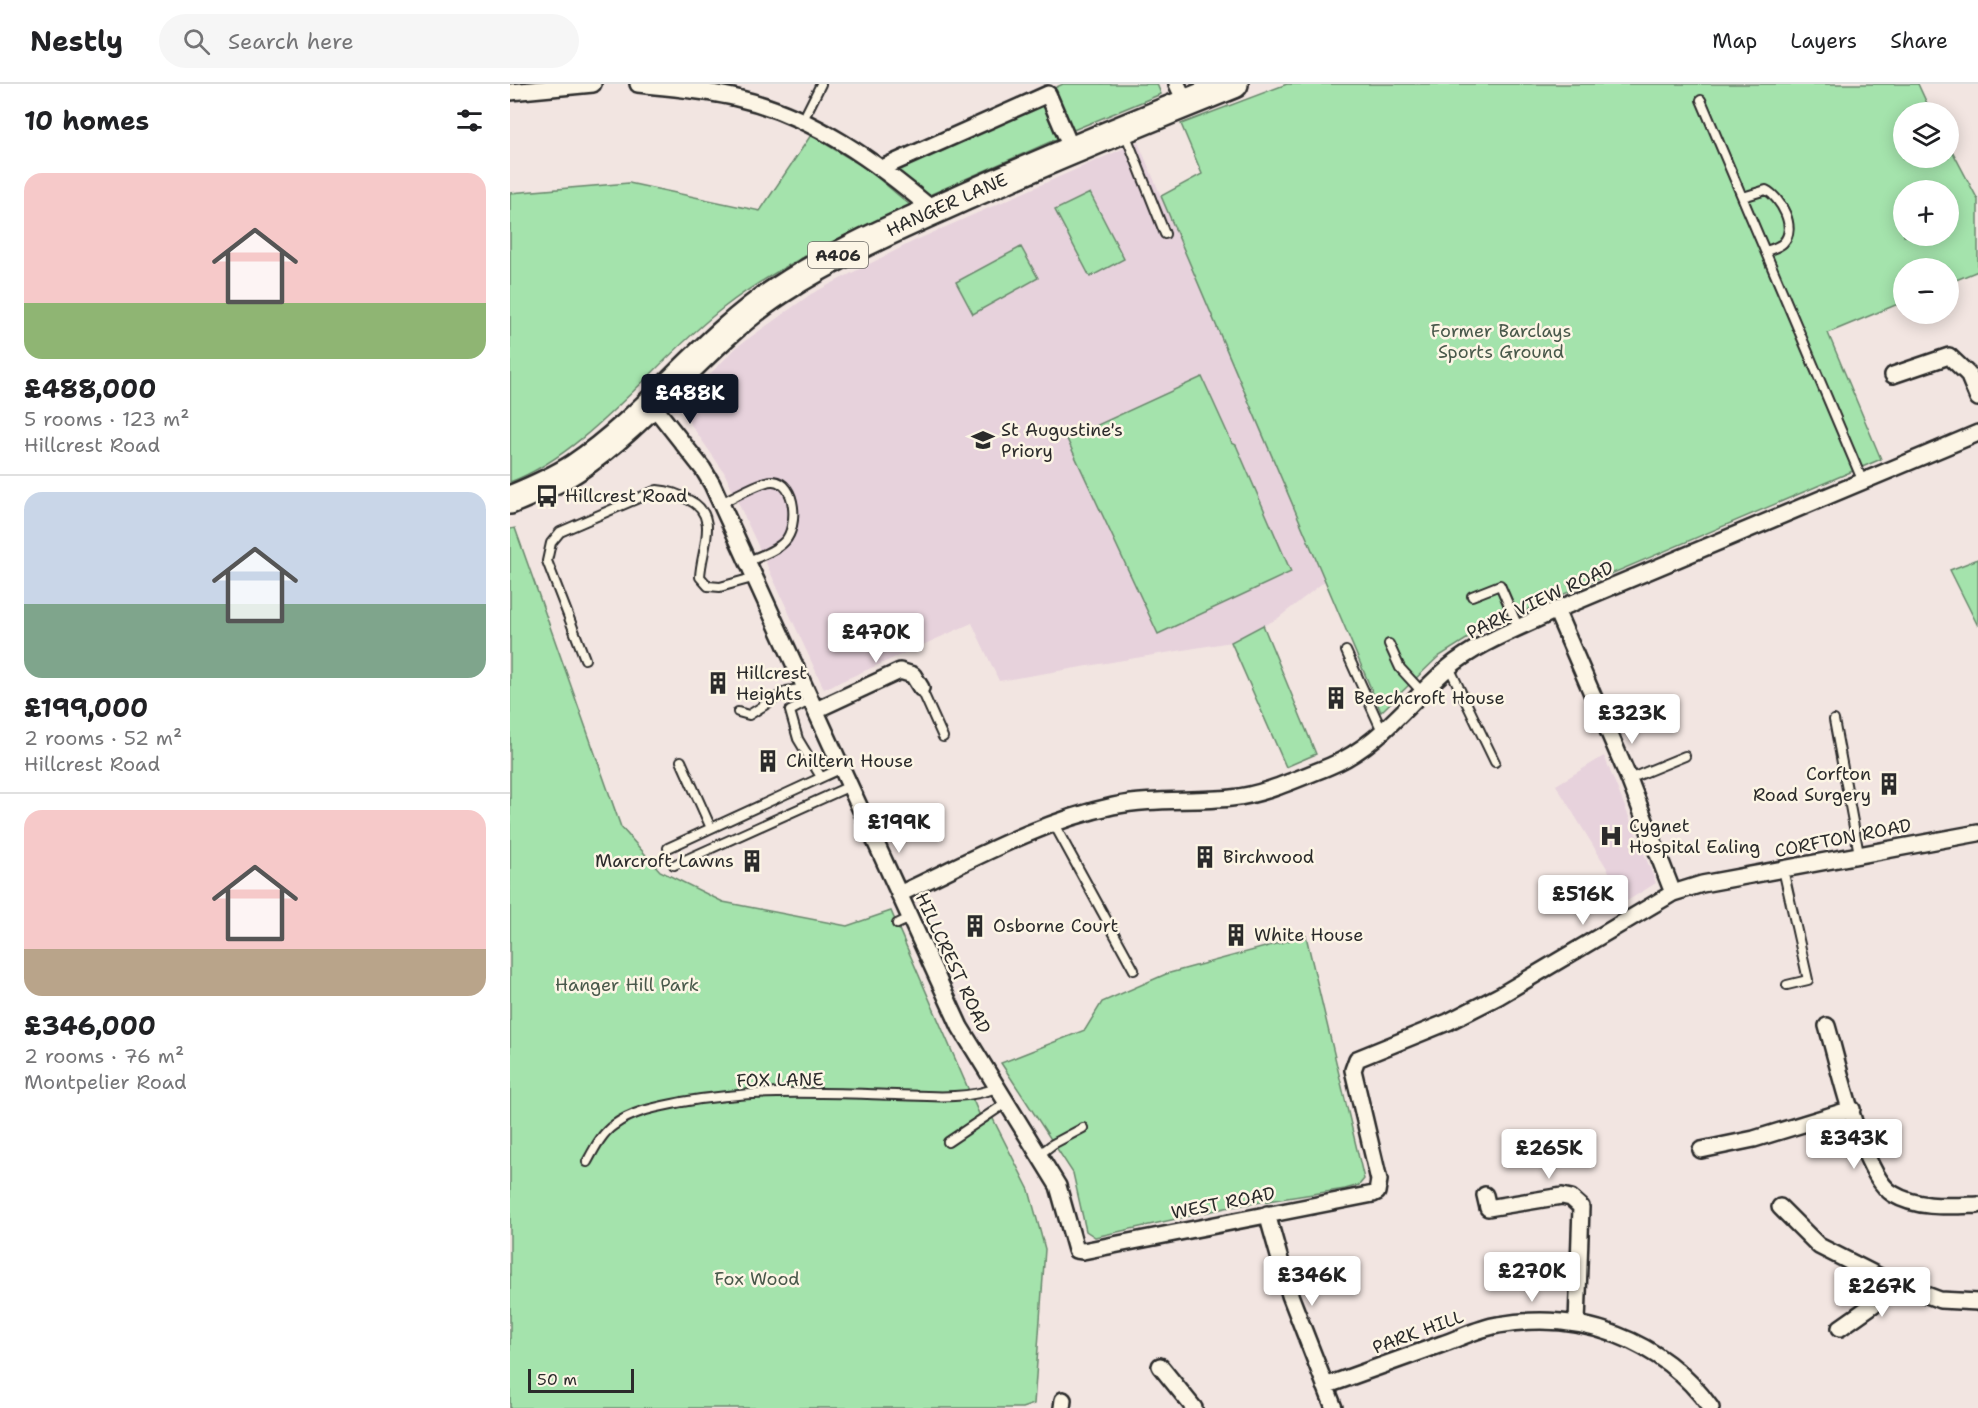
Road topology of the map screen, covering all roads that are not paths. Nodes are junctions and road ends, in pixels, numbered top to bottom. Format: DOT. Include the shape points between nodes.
graph roads {
  1 [pos="593,84"];
  2 [pos="638,84"];
  3 [pos="821,84"];
  4 [pos="1234,84"];
  5 [pos="1046,89"];
  6 [pos="738,91"];
  7 [pos="510,92"];
  8 [pos="1182,93"];
  9 [pos="1701,100"];
  10 [pos="802,122"];
  11 [pos="1123,129"];
  12 [pos="1072,150"];
  13 [pos="882,168"];
  14 [pos="1743,197"];
  15 [pos="933,211"];
  16 [pos="1165,234"];
  17 [pos="1766,251"];
  18 [pos="1893,375"];
  19 [pos="1978,398"];
  20 [pos="651,403"];
  21 [pos="1978,433"];
  22 [pos="1864,483"];
  23 [pos="510,500"];
  24 [pos="721,503"];
  25 [pos="748,561"];
  26 [pos="756,577"];
  27 [pos="1472,596"];
  28 [pos="1556,610"];
  29 [pos="1519,629"];
  30 [pos="1389,644"];
  31 [pos="1346,651"];
  32 [pos="585,659"];
  33 [pos="1449,667"];
  34 [pos="921,688"];
  35 [pos="1422,692"];
  36 [pos="811,699"];
  37 [pos="738,712"];
  38 [pos="1834,720"];
  39 [pos="1383,733"];
  40 [pos="943,737"];
  41 [pos="1685,756"];
  42 [pos="681,761"];
  43 [pos="1495,762"];
  44 [pos="842,768"];
  45 [pos="821,777"];
  46 [pos="1629,778"];
  47 [pos="850,786"];
  48 [pos="1054,824"];
  49 [pos="711,828"];
  50 [pos="1978,833"];
  51 [pos="668,848"];
  52 [pos="1859,854"];
  53 [pos="674,865"];
  54 [pos="1784,869"];
  55 [pos="1673,893"];
  56 [pos="899,894"];
  57 [pos="1134,970"];
  58 [pos="1787,985"];
  59 [pos="1827,1026"];
  60 [pos="996,1088"];
  61 [pos="1006,1103"];
  62 [pos="1852,1109"];
  63 [pos="1083,1128"];
  64 [pos="948,1142"];
  65 [pos="1701,1150"];
  66 [pos="1040,1154"];
  67 [pos="587,1162"];
  68 [pos="1377,1192"];
  69 [pos="1485,1195"];
  70 [pos="1978,1205"];
  71 [pos="1780,1207"];
  72 [pos="1267,1214"];
  73 [pos="1076,1250"];
  74 [pos="1884,1279"];
  75 [pos="1978,1302"];
  76 [pos="1577,1323"];
  77 [pos="1840,1328"];
  78 [pos="1160,1366"];
  79 [pos="1325,1386"];
  80 [pos="1330,1407"];
  81 [pos="1194,1408"];
  82 [pos="1711,1408"];
  1 -- 7 [label="street"];
  2 -- 6 [label="street"];
  3 -- 10 [label="lane"];
  4 -- 8 [label="highway, HANGER LANE / A406"];
  5 -- 12 [label="street"];
  5 -- 13 [label="street"];
  6 -- 10 [label="street"];
  8 -- 11 [label="highway, HANGER LANE / A406"];
  9 -- 14 [label="lane"];
  10 -- 13 [label="street"];
  11 -- 12 [label="highway, HANGER LANE / A406"];
  11 -- 16 [label="lane"];
  12 -- 15 [label="highway, HANGER LANE / A406"];
  13 -- 15 [label="street"];
  14 -- 17 [label="lane"];
  14 -- 17 [label="lane" via="1766,190 1782,208 1789,228 1787,237"];
  15 -- 20 [label="highway, HANGER LANE / A406" via="837,256 779,290 713,342"];
  17 -- 22 [label="lane"];
  18 -- 19 [label="street" via="1949,356 1968,374"];
  20 -- 23 [label="highway, HANGER LANE / A406" via="573,469"];
  20 -- 24 [label="street, HILLCREST ROAD" via="703,469"];
  21 -- 22 [label="street, PARK VIEW ROAD"];
  22 -- 28 [label="street, PARK VIEW ROAD"];
  24 -- 25 [label="street, HILLCREST ROAD"];
  24 -- 25 [label="lane" via="774,481 789,494 794,513 788,539"];
  25 -- 26 [label="street, HILLCREST ROAD"];
  26 -- 32 [label="lane" via="720,587 708,586 700,577 708,523 699,505 671,491 657,490 560,532 551,543 547,561"];
  26 -- 36 [label="street, HILLCREST ROAD"];
  27 -- 29 [label="lane" via="1500,585"];
  28 -- 29 [label="street, PARK VIEW ROAD"];
  28 -- 46 [label="street"];
  29 -- 33 [label="street, PARK VIEW ROAD"];
  30 -- 35 [label="lane" via="1400,668"];
  31 -- 39 [label="lane"];
  33 -- 35 [label="street, PARK VIEW ROAD"];
  33 -- 43 [label="lane"];
  34 -- 36 [label="street" via="913,675 900,671"];
  34 -- 40 [label="lane"];
  35 -- 39 [label="street, PARK VIEW ROAD"];
  36 -- 37 [label="lane" via="787,692 749,715"];
  36 -- 44 [label="street, HILLCREST ROAD"];
  36 -- 45 [label="lane" via="790,711 798,740"];
  38 -- 52 [label="lane"];
  39 -- 48 [label="street, PARK VIEW ROAD" via="1333,765 1252,793 1233,798 1115,806"];
  41 -- 46 [label="lane"];
  42 -- 49 [label="lane"];
  44 -- 45 [label="lane"];
  44 -- 47 [label="street, HILLCREST ROAD"];
  45 -- 49 [label="lane"];
  46 -- 55 [label="street"];
  47 -- 53 [label="lane"];
  47 -- 56 [label="street, HILLCREST ROAD"];
  48 -- 56 [label="street, PARK VIEW ROAD"];
  48 -- 57 [label="lane"];
  49 -- 51 [label="lane"];
  50 -- 52 [label="street, CORFTON ROAD"];
  52 -- 54 [label="street, CORFTON ROAD"];
  54 -- 55 [label="street, CORFTON ROAD"];
  54 -- 58 [label="lane" via="1808,980"];
  55 -- 68 [label="street, CORFTON ROAD" via="1499,996 1448,1022 1357,1059 1353,1070 1379,1180"];
  56 -- 60 [label="street, HILLCREST ROAD" via="903,921"];
  59 -- 62 [label="street"];
  60 -- 61 [label="street, HILLCREST ROAD"];
  60 -- 67 [label="lane, FOX LANE" via="984,1093 917,1096 766,1092 676,1103 633,1113 612,1126"];
  61 -- 64 [label="lane"];
  61 -- 66 [label="street, HILLCREST ROAD"];
  62 -- 65 [label="street" via="1754,1139"];
  62 -- 70 [label="street" via="1868,1163 1880,1184 1893,1194 1937,1207"];
  63 -- 66 [label="lane"];
  66 -- 73 [label="street, HILLCREST ROAD" via="1058,1186"];
  68 -- 72 [label="street, WEST ROAD" via="1368,1197"];
  69 -- 76 [label="street" via="1488,1208 1562,1196 1581,1207"];
  71 -- 74 [label="street" via="1819,1246"];
  72 -- 73 [label="street, WEST ROAD"];
  72 -- 79 [label="street" via="1290,1295"];
  74 -- 75 [label="street" via="1940,1300"];
  74 -- 77 [label="street" via="1874,1304"];
  76 -- 79 [label="street, PARK HILL" via="1536,1319 1495,1325"];
  76 -- 82 [label="street, PARK HILL" via="1616,1333 1646,1347 1672,1364"];
  78 -- 81 [label="street"];
  79 -- 80 [label="street"];
}
